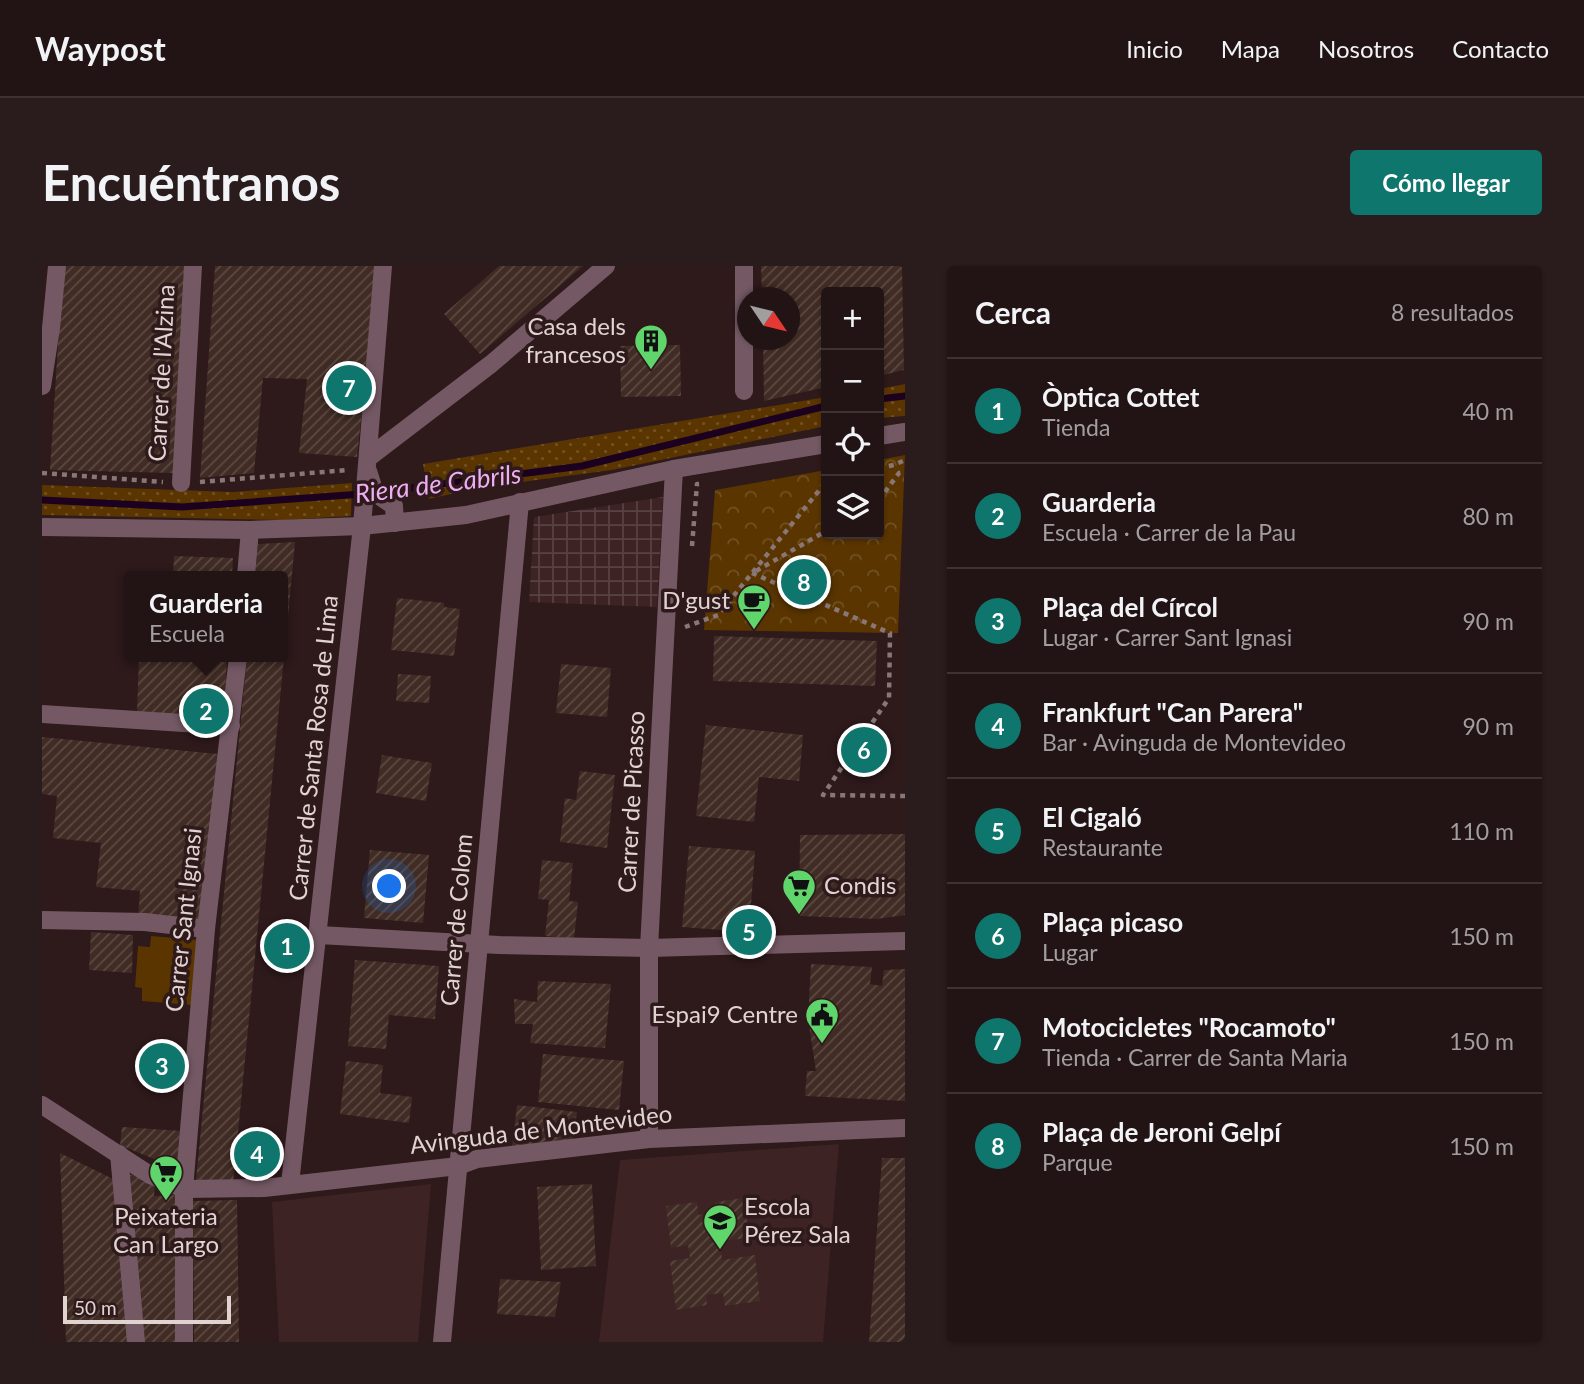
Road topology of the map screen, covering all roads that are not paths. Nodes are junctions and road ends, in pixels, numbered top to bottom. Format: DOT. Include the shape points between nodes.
graph roads {
  1 [pos="57,266"];
  2 [pos="193,266"];
  3 [pos="383,266"];
  4 [pos="606,266"];
  5 [pos="744,266"];
  6 [pos="42,386"];
  7 [pos="744,391"];
  8 [pos="905,432"];
  9 [pos="884,435"];
  10 [pos="821,445"];
  11 [pos="368,463"];
  12 [pos="674,469"];
  13 [pos="181,483"];
  14 [pos="520,502"];
  15 [pos="395,523"];
  16 [pos="362,526"];
  17 [pos="42,527"];
  18 [pos="250,530"];
  19 [pos="246,571"];
  20 [pos="237,662"];
  21 [pos="42,714"];
  22 [pos="231,726"];
  23 [pos="42,920"];
  24 [pos="206,929"];
  25 [pos="319,935"];
  26 [pos="905,941"];
  27 [pos="479,944"];
  28 [pos="649,948"];
  29 [pos="42,1105"];
  30 [pos="905,1128"];
  31 [pos="649,1139"];
  32 [pos="120,1154"];
  33 [pos="458,1166"];
  34 [pos="290,1184"];
  35 [pos="184,1189"];
  36 [pos="136,1342"];
  37 [pos="184,1342"];
  38 [pos="442,1342"];
  1 -- 6 [label="street"];
  2 -- 13 [label="street, Carrer de l'Alzina"];
  3 -- 11 [label="street, Carrer de Santa Rosa de Lima"];
  4 -- 11 [label="street"];
  5 -- 7 [label="street"];
  8 -- 9 [label="street"];
  10 -- 12 [label="street"];
  11 -- 15 [label="street" via="375,493 394,506"];
  11 -- 16 [label="street, Carrer de Santa Rosa de Lima"];
  12 -- 14 [label="street"];
  12 -- 28 [label="street, Carrer de Picasso"];
  14 -- 15 [label="street" via="466,515"];
  14 -- 27 [label="street, Carrer de Colom"];
  15 -- 16 [label="street"];
  16 -- 18 [label="street"];
  16 -- 25 [label="street, Carrer de Santa Rosa de Lima"];
  17 -- 18 [label="street"];
  18 -- 19 [label="street"];
  20 -- 22 [label="street, Carrer Sant Ignasi"];
  21 -- 22 [label="street"];
  22 -- 24 [label="street, Carrer Sant Ignasi"];
  23 -- 24 [label="street" via="145,922"];
  24 -- 35 [label="street, Carrer Sant Ignasi"];
  25 -- 27 [label="street"];
  25 -- 34 [label="street, Carrer de Santa Rosa de Lima"];
  26 -- 28 [label="street"];
  27 -- 28 [label="street"];
  27 -- 33 [label="street, Carrer de Colom"];
  28 -- 31 [label="street, Carrer de Picasso"];
  29 -- 32 [label="street"];
  30 -- 31 [label="street, Avinguda de Montevideo"];
  31 -- 33 [label="street, Avinguda de Montevideo" via="478,1159"];
  32 -- 35 [label="street" via="150,1175"];
  32 -- 36 [label="street"];
  33 -- 34 [label="street, Avinguda de Montevideo"];
  33 -- 38 [label="street, Carrer de Colom"];
  34 -- 35 [label="street, Avinguda de Montevideo"];
  35 -- 37 [label="street, Carrer Sant Ignasi"];
}
